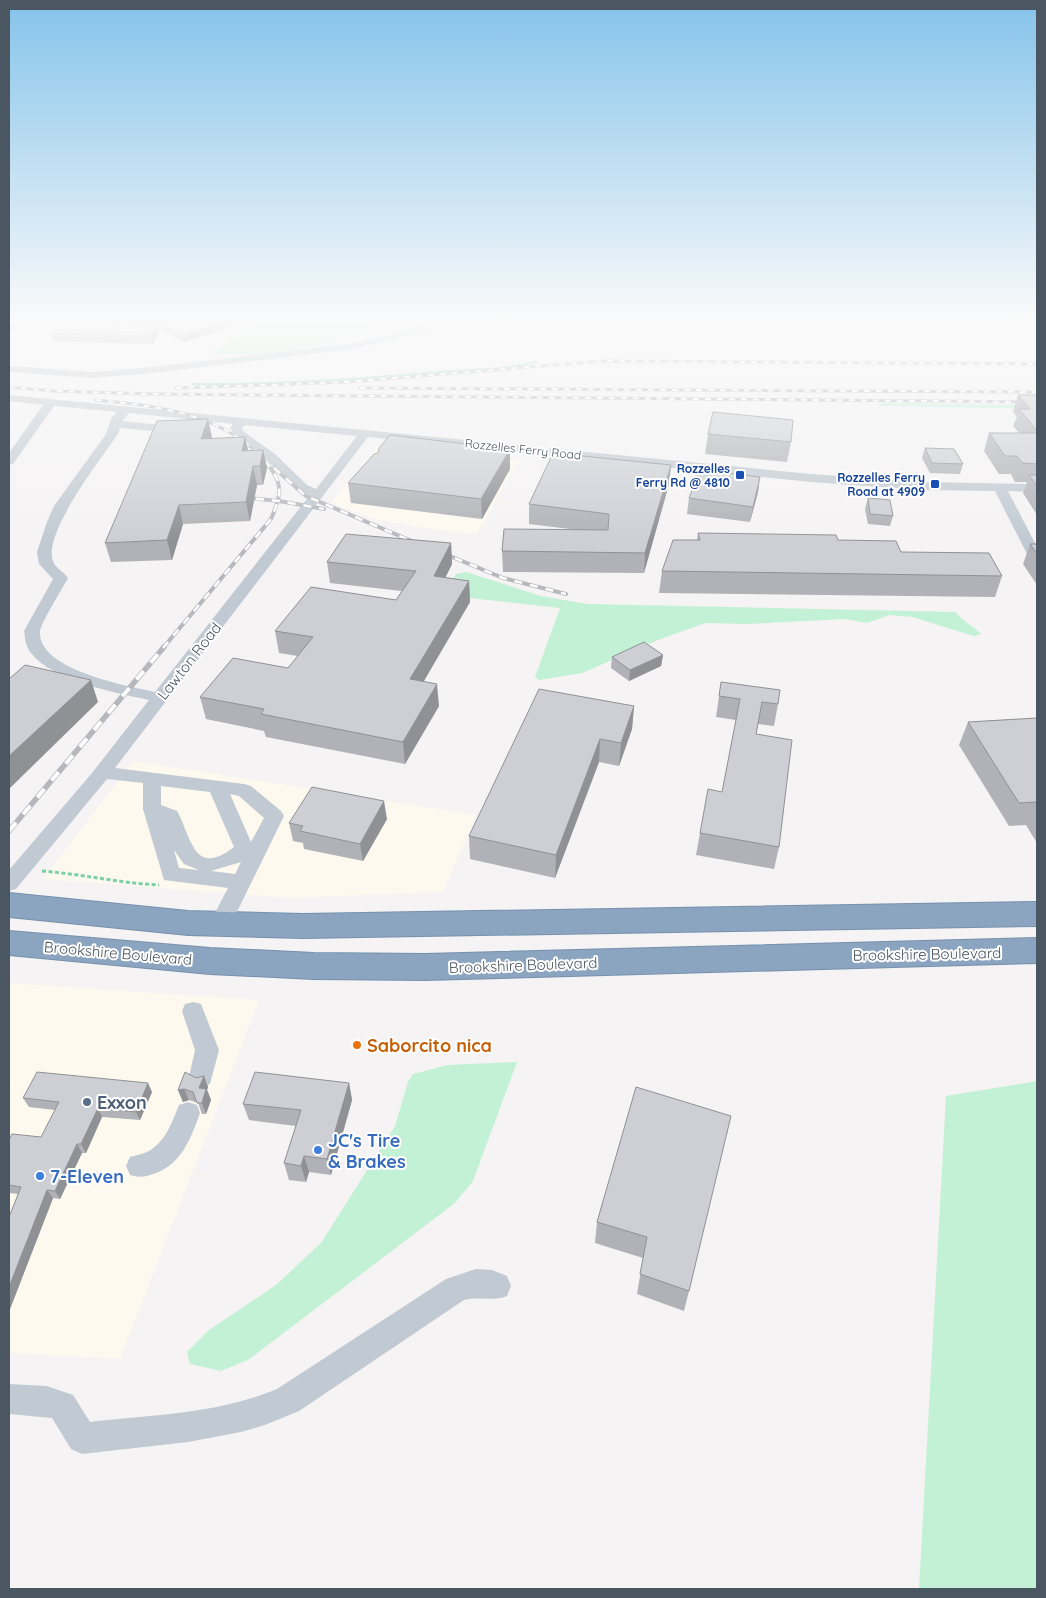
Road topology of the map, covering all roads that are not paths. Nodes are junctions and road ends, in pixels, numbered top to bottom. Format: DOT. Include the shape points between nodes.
graph roads {
  1 [pos="9,398"];
  2 [pos="51,402"];
  3 [pos="126,410"];
  4 [pos="190,416"];
  5 [pos="242,421"];
  6 [pos="115,424"];
  7 [pos="365,434"];
  8 [pos="9,461"];
  9 [pos="341,465"];
  10 [pos="357,467"];
  11 [pos="999,487"];
  12 [pos="1037,488"];
  13 [pos="319,494"];
  14 [pos="1037,554"];
  15 [pos="161,698"];
  16 [pos="102,772"];
  17 [pos="152,779"];
  18 [pos="217,786"];
  19 [pos="152,809"];
  20 [pos="241,882"];
  21 [pos="9,884"];
  22 [pos="9,905"];
  23 [pos="1037,914"];
  24 [pos="220,924"];
  25 [pos="9,943"];
  26 [pos="1037,951"];
  27 [pos="193,1011"];
  28 [pos="201,1077"];
  29 [pos="188,1113"];
  30 [pos="139,1166"];
  31 [pos="497,1286"];
  32 [pos="9,1398"];
  33 [pos="82,1438"];
  1 -- 2 [label="street, Rozzelles Ferry Road"];
  2 -- 3 [label="street, Rozzelles Ferry Road"];
  2 -- 8 [label="street"];
  3 -- 4 [label="street, Rozzelles Ferry Road"];
  3 -- 6 [label="street"];
  4 -- 5 [label="street, Rozzelles Ferry Road"];
  4 -- 6 [label="street" via="184,428 179,430"];
  5 -- 7 [label="street, Rozzelles Ferry Road"];
  5 -- 13 [label="street" via="236,428 238,433 271,457 302,488"];
  6 -- 15 [label="street" via="112,434 61,506 54,522 44,552 46,564 60,578 31,638 48,662 77,676"];
  7 -- 9 [label="street, Lawton Road"];
  7 -- 11 [label="street, Rozzelles Ferry Road" via="837,480"];
  9 -- 10 [label="street"];
  9 -- 13 [label="street, Lawton Road"];
  11 -- 12 [label="street, Rozzelles Ferry Road"];
  11 -- 14 [label="street" via="1034,554"];
  13 -- 15 [label="street, Lawton Road"];
  15 -- 16 [label="street, Lawton Road"];
  16 -- 17 [label="street"];
  16 -- 21 [label="street, Lawton Road"];
  17 -- 18 [label="street"];
  17 -- 19 [label="street"];
  18 -- 19 [label="street" via="244,848 240,854 220,863 203,864 191,859 170,816"];
  18 -- 20 [label="street" via="244,790 274,816"];
  19 -- 20 [label="street" via="172,875"];
  20 -- 24 [label="street"];
  22 -- 24 [label="highway"];
  23 -- 24 [label="highway" via="564,924"];
  25 -- 26 [label="highway, Brookshire Boulevard" via="210,961 425,967"];
  27 -- 28 [label="street" via="207,1050"];
  29 -- 30 [label="street" via="171,1149 154,1162"];
  31 -- 33 [label="street" via="487,1283 456,1288 270,1409 217,1422"];
  32 -- 33 [label="street" via="47,1401 62,1406"];
}
